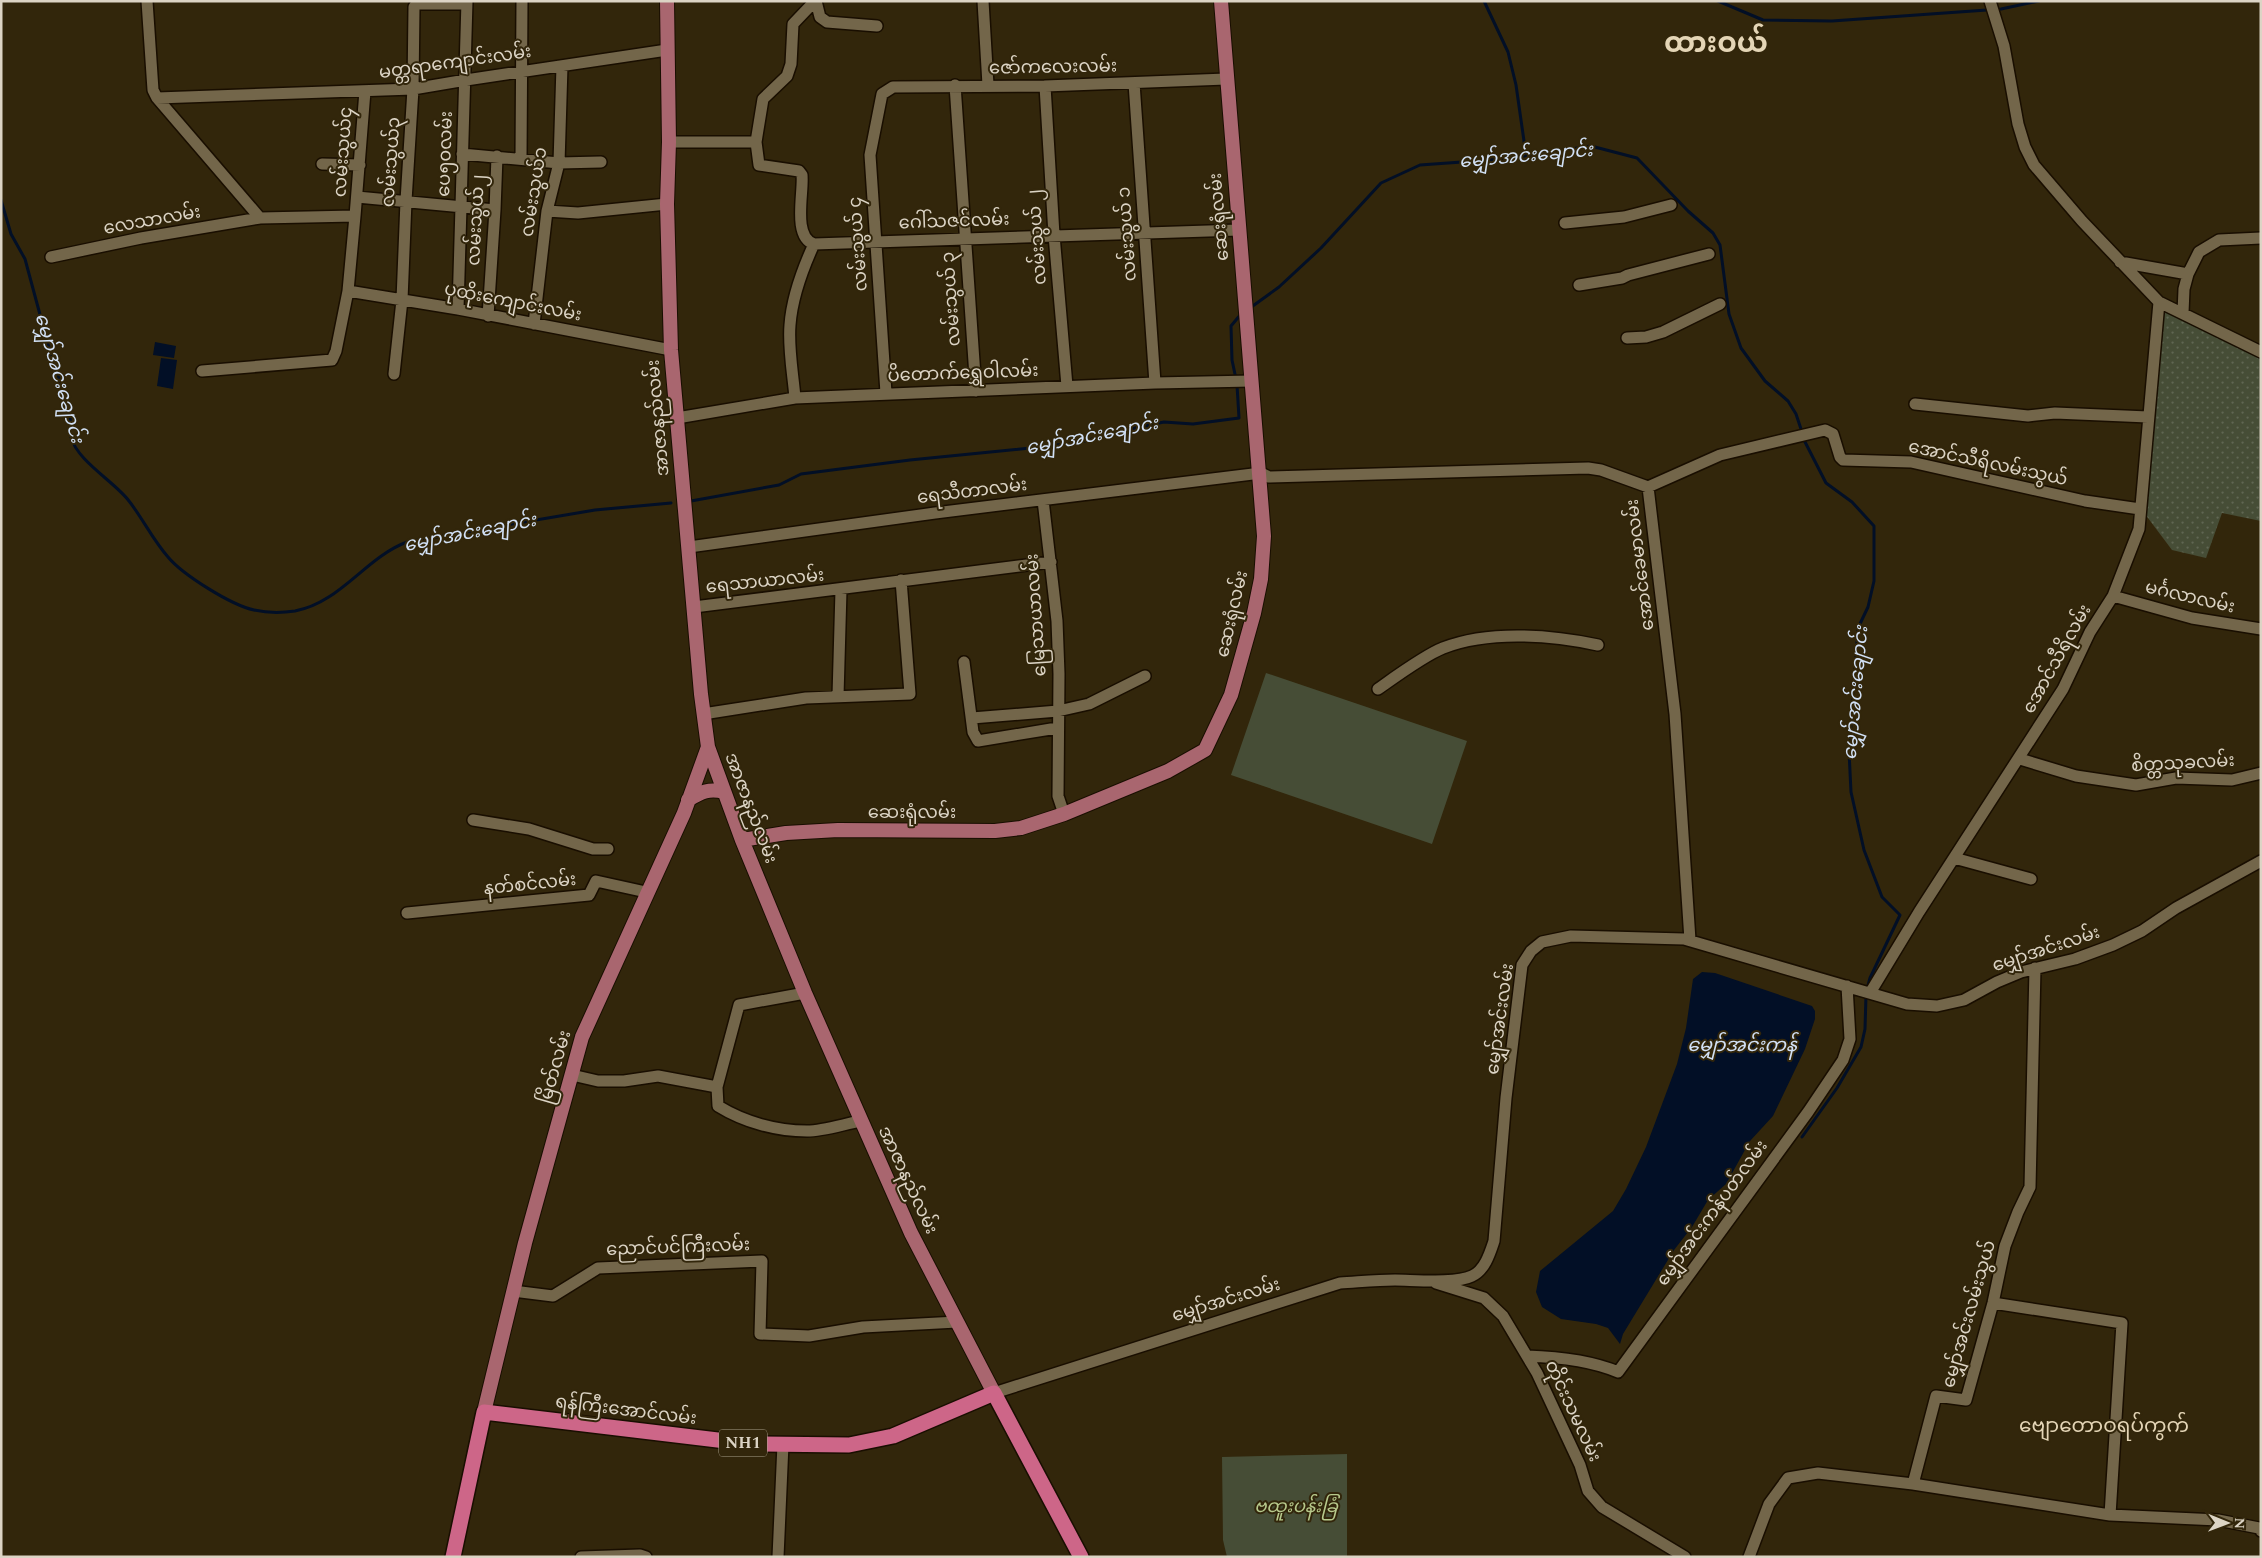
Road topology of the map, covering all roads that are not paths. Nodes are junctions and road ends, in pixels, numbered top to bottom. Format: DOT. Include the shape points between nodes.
graph roads {
  1 [pos="147,1"];
  2 [pos="522,1"];
  3 [pos="666,1"];
  4 [pos="816,1"];
  5 [pos="983,1"];
  6 [pos="1221,1"];
  7 [pos="467,3"];
  8 [pos="1991,5"];
  9 [pos="877,26"];
  10 [pos="667,50"];
  11 [pos="562,66"];
  12 [pos="521,72"];
  13 [pos="1226,79"];
  14 [pos="466,80"];
  15 [pos="1134,83"];
  16 [pos="955,85"];
  17 [pos="988,85"];
  18 [pos="1045,86"];
  19 [pos="413,89"];
  20 [pos="365,91"];
  21 [pos="882,94"];
  22 [pos="157,98"];
  23 [pos="669,142"];
  24 [pos="756,142"];
  25 [pos="462,154"];
  26 [pos="497,156"];
  27 [pos="521,159"];
  28 [pos="601,162"];
  29 [pos="559,163"];
  30 [pos="322,164"];
  31 [pos="360,166"];
  32 [pos="358,197"];
  33 [pos="406,201"];
  34 [pos="667,204"];
  35 [pos="1672,205"];
  36 [pos="460,206"];
  37 [pos="496,210"];
  38 [pos="547,211"];
  39 [pos="355,216"];
  40 [pos="260,218"];
  41 [pos="1566,223"];
  42 [pos="1239,230"];
  43 [pos="1145,233"];
  44 [pos="1054,235"];
  45 [pos="964,238"];
  46 [pos="2261,238"];
  47 [pos="876,240"];
  48 [pos="814,244"];
  49 [pos="1709,254"];
  50 [pos="51,257"];
  51 [pos="2120,262"];
  52 [pos="2188,274"];
  53 [pos="1578,285"];
  54 [pos="348,290"];
  55 [pos="402,300"];
  56 [pos="2159,302"];
  57 [pos="1720,304"];
  58 [pos="458,309"];
  59 [pos="2183,313"];
  60 [pos="488,316"];
  61 [pos="534,324"];
  62 [pos="1627,338"];
  63 [pos="671,350"];
  64 [pos="2261,352"];
  65 [pos="202,371"];
  66 [pos="394,374"];
  67 [pos="1252,381"];
  68 [pos="1155,382"];
  69 [pos="1067,386"];
  70 [pos="976,391"];
  71 [pos="886,393"];
  72 [pos="795,398"];
  73 [pos="1915,404"];
  74 [pos="2148,417"];
  75 [pos="677,418"];
  76 [pos="1260,473"];
  77 [pos="1648,487"];
  78 [pos="1043,500"];
  79 [pos="2140,509"];
  80 [pos="688,547"];
  81 [pos="1052,562"];
  82 [pos="901,580"];
  83 [pos="841,590"];
  84 [pos="2113,596"];
  85 [pos="694,607"];
  86 [pos="2261,629"];
  87 [pos="1598,645"];
  88 [pos="964,662"];
  89 [pos="1145,676"];
  90 [pos="1378,689"];
  91 [pos="838,696"];
  92 [pos="1058,711"];
  93 [pos="703,714"];
  94 [pos="972,718"];
  95 [pos="1057,728"];
  96 [pos="708,747"];
  97 [pos="2020,759"];
  98 [pos="2261,773"];
  99 [pos="724,792"];
  100 [pos="688,800"];
  101 [pos="1064,814"];
  102 [pos="473,820"];
  103 [pos="742,840"];
  104 [pos="608,849"];
  105 [pos="1954,858"];
  106 [pos="2261,861"];
  107 [pos="2031,879"];
  108 [pos="646,892"];
  109 [pos="407,913"];
  110 [pos="1690,940"];
  111 [pos="2035,968"];
  112 [pos="1846,986"];
  113 [pos="1870,992"];
  114 [pos="805,993"];
  115 [pos="572,1075"];
  116 [pos="717,1087"];
  117 [pos="861,1121"];
  118 [pos="1432,1281"];
  119 [pos="513,1291"];
  120 [pos="1993,1303"];
  121 [pos="957,1322"];
  122 [pos="1527,1356"];
  123 [pos="994,1393"];
  124 [pos="484,1412"];
  125 [pos="783,1444"];
  126 [pos="1913,1484"];
  127 [pos="2110,1515"];
  128 [pos="2261,1531"];
  129 [pos="453,1557"];
  130 [pos="581,1557"];
  131 [pos="646,1557"];
  132 [pos="778,1557"];
  133 [pos="1081,1557"];
  134 [pos="1685,1557"];
  135 [pos="1749,1557"];
  1 -- 22 [label="street" via="153,90"];
  2 -- 12 [label="street"];
  3 -- 10 [label="main road, အာဇာနည်လမ်း"];
  4 -- 9 [label="street" via="820,17 827,22"];
  4 -- 24 [label="street" via="793,24 791,64 787,76 763,99"];
  5 -- 17 [label="street"];
  6 -- 13 [label="main road, ဆေးရုံလမ်း"];
  7 -- 14 [label="street, ပေ၅၀လမ်း"];
  7 -- 19 [label="street, လမ်းသွယ်၃" via="414,5"];
  8 -- 51 [label="street" via="2004,46 2013,102 2025,147 2034,165"];
  10 -- 11 [label="street, မတ္တရာကျောင်းလမ်း"];
  10 -- 23 [label="main road, အာဇာနည်လမ်း"];
  11 -- 12 [label="street, မတ္တရာကျောင်းလမ်း"];
  11 -- 29 [label="street, လမ်းသွယ်၁"];
  12 -- 14 [label="street, မတ္တရာကျောင်းလမ်း"];
  12 -- 27 [label="street"];
  13 -- 15 [label="street, ဇော်ကလေးလမ်း"];
  13 -- 42 [label="main road, ဆေးရုံလမ်း"];
  14 -- 19 [label="street, မတ္တရာကျောင်းလမ်း"];
  14 -- 25 [label="street, ပေ၅၀လမ်း"];
  15 -- 18 [label="street, ဇော်ကလေးလမ်း"];
  15 -- 43 [label="street, လမ်းသွယ် ၁"];
  16 -- 17 [label="street, ဇော်ကလေးလမ်း"];
  16 -- 21 [label="street, ဇော်ကလေးလမ်း" via="893,87"];
  16 -- 45 [label="street, လမ်းသွယ် ၃"];
  17 -- 18 [label="street, ဇော်ကလေးလမ်း"];
  18 -- 44 [label="street, လမ်းသွယ် ၂"];
  19 -- 20 [label="street, မတ္တရာကျောင်းလမ်း"];
  19 -- 33 [label="street, လမ်းသွယ်၃"];
  20 -- 22 [label="street, မတ္တရာကျောင်းလမ်း"];
  20 -- 31 [label="street, လမ်းသွယ်၄"];
  21 -- 47 [label="street, လမ်းသွယ် ၄" via="870,155"];
  22 -- 40 [label="street"];
  23 -- 24 [label="street"];
  23 -- 34 [label="main road, အာဇာနည်လမ်း"];
  24 -- 48 [label="street" via="759,164 799,171 802,175 801,225 805,240"];
  25 -- 26 [label="street"];
  25 -- 36 [label="street, ပေ၅၀လမ်း"];
  26 -- 27 [label="street"];
  26 -- 37 [label="street, လမ်းသွယ်၂"];
  27 -- 29 [label="street"];
  28 -- 29 [label="street"];
  29 -- 38 [label="street, လမ်းသွယ်၁"];
  30 -- 31 [label="street"];
  31 -- 32 [label="street, လမ်းသွယ်၄"];
  32 -- 33 [label="street"];
  32 -- 39 [label="street, လမ်းသွယ်၄"];
  33 -- 36 [label="street"];
  33 -- 55 [label="street, လမ်းသွယ်၃"];
  34 -- 38 [label="street" via="578,213"];
  34 -- 63 [label="main road, အာဇာနည်လမ်း"];
  35 -- 41 [label="street" via="1624,217"];
  36 -- 37 [label="street"];
  36 -- 58 [label="street, ပေ၅၀လမ်း"];
  37 -- 60 [label="street, လမ်းသွယ်၂"];
  38 -- 61 [label="street, လမ်းသွယ်၁"];
  39 -- 40 [label="street"];
  39 -- 54 [label="street"];
  40 -- 50 [label="street, လေသာလမ်း"];
  42 -- 43 [label="street, ဂေါ်သဇင်လမ်း"];
  42 -- 67 [label="main road, ဆေးရုံလမ်း"];
  43 -- 44 [label="street, ဂေါ်သဇင်လမ်း"];
  43 -- 68 [label="street, လမ်းသွယ် ၁"];
  44 -- 45 [label="street, ဂေါ်သဇင်လမ်း"];
  44 -- 69 [label="street, လမ်းသွယ် ၂"];
  45 -- 47 [label="street, ဂေါ်သဇင်လမ်း"];
  45 -- 70 [label="street, လမ်းသွယ် ၃"];
  46 -- 52 [label="street" via="2219,240 2199,252"];
  47 -- 48 [label="street, ဂေါ်သဇင်လမ်း"];
  47 -- 71 [label="street, လမ်းသွယ် ၄"];
  48 -- 72 [label="street" via="806,260 790,326"];
  49 -- 53 [label="street" via="1622,278"];
  51 -- 52 [label="street"];
  51 -- 56 [label="street"];
  52 -- 59 [label="street"];
  54 -- 55 [label="street, ပုထိုးကျောင်းလမ်း"];
  54 -- 65 [label="street" via="332,360"];
  55 -- 58 [label="street, ပုထိုးကျောင်းလမ်း"];
  55 -- 66 [label="street, လမ်းသွယ်၃"];
  56 -- 59 [label="street"];
  56 -- 74 [label="street, အောင်သီရိလမ်း"];
  57 -- 62 [label="street" via="1662,332"];
  58 -- 60 [label="street, ပုထိုးကျောင်းလမ်း"];
  59 -- 64 [label="street"];
  60 -- 61 [label="street, ပုထိုးကျောင်းလမ်း"];
  61 -- 63 [label="street, ပုထိုးကျောင်းလမ်း"];
  63 -- 75 [label="main road, အာဇာနည်လမ်း"];
  67 -- 68 [label="street, ပိတောက်ရွှေဝါလမ်း"];
  67 -- 76 [label="main road, ဆေးရုံလမ်း"];
  68 -- 69 [label="street, ပိတောက်ရွှေဝါလမ်း"];
  69 -- 70 [label="street, ပိတောက်ရွှေဝါလမ်း"];
  70 -- 71 [label="street, ပိတောက်ရွှေဝါလမ်း"];
  71 -- 72 [label="street, ပိတောက်ရွှေဝါလမ်း"];
  72 -- 75 [label="street, ပိတောက်ရွှေဝါလမ်း"];
  73 -- 74 [label="street" via="2028,416 2055,413"];
  74 -- 79 [label="street, အောင်သီရိလမ်း"];
  75 -- 80 [label="main road, အာဇာနည်လမ်း"];
  76 -- 77 [label="street, အောင်ခေမာလမ်း" via="1269,477 1588,468"];
  76 -- 78 [label="street, ရေသီတာလမ်း"];
  76 -- 101 [label="main road, ဆေးရုံလမ်း" via="1264,536 1261,579 1231,695 1205,750 1168,771"];
  77 -- 79 [label="street, အောင်သီရိလမ်းသွယ်" via="1720,455 1825,430 1833,434 1843,460 1912,462 2085,502"];
  77 -- 110 [label="street, အောင်ခေမာလမ်း" via="1675,714"];
  78 -- 80 [label="street, ရေသီတာလမ်း"];
  78 -- 81 [label="street, မြေသာယာလမ်း"];
  79 -- 84 [label="street, အောင်သီရိလမ်း" via="2139,528"];
  80 -- 85 [label="main road, အာဇာနည်လမ်း"];
  81 -- 82 [label="street, ရေသာယာလမ်း"];
  81 -- 92 [label="street, မြေသာယာလမ်း" via="1057,621"];
  82 -- 83 [label="street, ရေသာယာလမ်း"];
  82 -- 91 [label="street" via="910,694"];
  83 -- 85 [label="street, ရေသာယာလမ်း"];
  83 -- 91 [label="street, ရေသာယာလမ်း"];
  84 -- 86 [label="street, မင်္ဂလာလမ်း" via="2192,618"];
  84 -- 97 [label="street, အောင်သီရိလမ်း" via="2090,632 2063,690"];
  85 -- 93 [label="main road, အာဇာနည်လမ်း"];
  87 -- 90 [label="street" via="1560,637 1471,640 1442,648"];
  88 -- 94 [label="street"];
  89 -- 92 [label="street" via="1089,704"];
  91 -- 93 [label="street"];
  92 -- 94 [label="street"];
  92 -- 95 [label="street, မြေသာယာလမ်း"];
  93 -- 96 [label="main road, အာဇာနည်လမ်း"];
  94 -- 95 [label="street" via="978,741"];
  95 -- 101 [label="street, မြေသာယာလမ်း" via="1058,796"];
  96 -- 99 [label="main road, အာဇာနည်လမ်း"];
  96 -- 100 [label="main road, မြိတ်လမ်း"];
  97 -- 98 [label="street, စိတ္တသုခလမ်း" via="2076,776 2136,786 2176,778 2232,780"];
  97 -- 105 [label="street, အောင်သီရိလမ်း"];
  99 -- 100 [label="main road" via="703,791"];
  99 -- 103 [label="main road, အာဇာနည်လမ်း"];
  100 -- 108 [label="main road, မြိတ်လမ်း"];
  101 -- 103 [label="main road, ဆေးရုံလမ်း" via="1021,828 995,831 838,830"];
  102 -- 104 [label="street" via="529,829 593,848"];
  103 -- 114 [label="main road, အာဇာနည်လမ်း"];
  105 -- 107 [label="street"];
  105 -- 113 [label="street, အောင်သီရိလမ်း"];
  106 -- 111 [label="street, မျှော်အင်းလမ်း" via="2114,945 2075,959"];
  108 -- 109 [label="street, နတ်စင်လမ်း" via="596,881 589,895"];
  108 -- 115 [label="main road, မြိတ်လမ်း" via="582,1037"];
  110 -- 112 [label="street, မျှော်အင်းလမ်း"];
  110 -- 118 [label="street, မျှော်အင်းလမ်း" via="1571,936 1542,942 1531,951 1522,965 1520,980 1494,1241 1488,1258 1471,1277"];
  111 -- 113 [label="street, မျှော်အင်းလမ်း" via="1997,982 1964,1000 1944,1005 1907,1004"];
  111 -- 120 [label="street, မျှော်အင်းလမ်းသွယ်" via="2030,1187 2006,1246"];
  112 -- 113 [label="street, မျှော်အင်းလမ်း"];
  112 -- 122 [label="street, မျှော်အင်းကန်ပတ်လမ်း" via="1850,1039 1843,1060 1618,1372 1605,1366 1556,1357"];
  114 -- 116 [label="street" via="739,1006"];
  114 -- 117 [label="main road, အာဇာနည်လမ်း"];
  115 -- 116 [label="street" via="598,1081 658,1076"];
  115 -- 119 [label="main road, မြိတ်လမ်း"];
  116 -- 117 [label="street" via="718,1106 767,1126 808,1131"];
  117 -- 121 [label="main road, အာဇာနည်လမ်း" via="911,1233"];
  118 -- 122 [label="street, တိုင်းသမလမ်း" via="1484,1298 1503,1316"];
  118 -- 123 [label="street, မျှော်အင်းလမ်း" via="1340,1283"];
  119 -- 121 [label="street, ညောင်ပင်ကြီးလမ်း" via="553,1296 598,1268 762,1261 760,1334 809,1336 863,1327"];
  119 -- 124 [label="main road, မြိတ်လမ်း"];
  120 -- 126 [label="street, မျှော်အင်းလမ်းသွယ်" via="1966,1400 1936,1396"];
  120 -- 127 [label="street" via="2122,1323"];
  121 -- 123 [label="main road, အာဇာနည်လမ်း"];
  122 -- 134 [label="street, တိုင်းသမလမ်း" via="1580,1465 1588,1491 1602,1507"];
  123 -- 125 [label="highway, ရန်ကြီးအောင်လမ်း / NH1" via="892,1436 849,1445"];
  123 -- 133 [label="highway, အာဇာနည်လမ်း"];
  124 -- 125 [label="highway, ရန်ကြီးအောင်လမ်း / NH1" via="709,1439"];
  124 -- 129 [label="highway"];
  125 -- 132 [label="street"];
  126 -- 127 [label="street"];
  126 -- 135 [label="street" via="1818,1473 1788,1478 1769,1504"];
  127 -- 128 [label="street" via="2218,1520"];
  130 -- 131 [label="street"];
}
